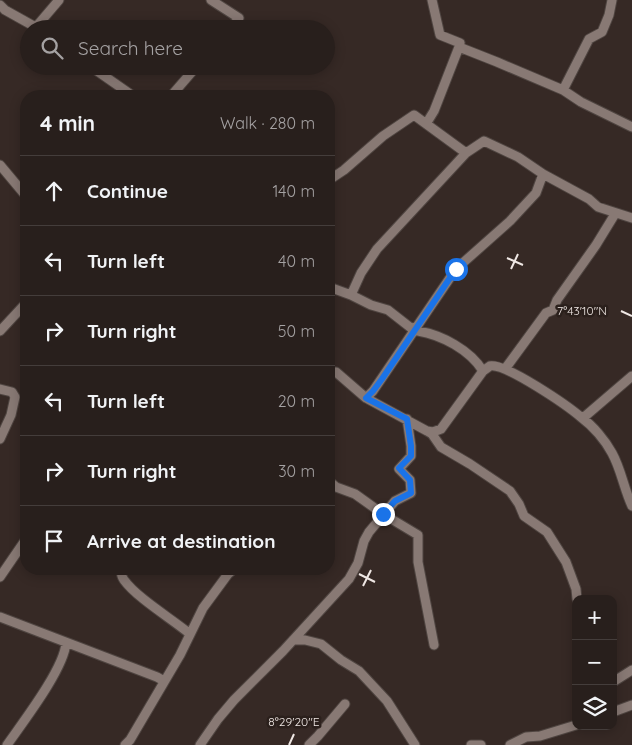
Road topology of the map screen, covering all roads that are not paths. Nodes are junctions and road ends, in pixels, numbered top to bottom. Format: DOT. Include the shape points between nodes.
graph roads {
  1 [pos="59,0"];
  2 [pos="212,0"];
  3 [pos="432,0"];
  4 [pos="612,0"];
  5 [pos="2,10"];
  6 [pos="22,20"];
  7 [pos="44,20"];
  8 [pos="237,20"];
  9 [pos="459,47"];
  10 [pos="103,75"];
  11 [pos="189,75"];
  12 [pos="124,90"];
  13 [pos="176,90"];
  14 [pos="563,90"];
  15 [pos="426,124"];
  16 [pos="632,128"];
  17 [pos="466,153"];
  18 [pos="0,165"];
  19 [pos="543,174"];
  20 [pos="335,176"];
  21 [pos="20,189"];
  22 [pos="615,214"];
  23 [pos="632,218"];
  24 [pos="335,289"];
  25 [pos="351,296"];
  26 [pos="20,310"];
  27 [pos="417,327"];
  28 [pos="0,332"];
  29 [pos="505,369"];
  30 [pos="483,371"];
  31 [pos="335,372"];
  32 [pos="632,376"];
  33 [pos="0,389"];
  34 [pos="366,398"];
  35 [pos="583,418"];
  36 [pos="407,419"];
  37 [pos="427,430"];
  38 [pos="0,439"];
  39 [pos="335,486"];
  40 [pos="632,506"];
  41 [pos="383,514"];
  42 [pos="20,548"];
  43 [pos="122,575"];
  44 [pos="227,575"];
  45 [pos="0,577"];
  46 [pos="577,595"];
  47 [pos="0,617"];
  48 [pos="301,630"];
  49 [pos="190,634"];
  50 [pos="292,640"];
  51 [pos="305,640"];
  52 [pos="66,643"];
  53 [pos="434,645"];
  54 [pos="632,670"];
  55 [pos="617,679"];
  56 [pos="164,681"];
  57 [pos="345,704"];
  58 [pos="631,708"];
  59 [pos="617,711"];
  60 [pos="572,726"];
  61 [pos="526,738"];
  62 [pos="7,745"];
  63 [pos="125,745"];
  64 [pos="200,745"];
  65 [pos="308,745"];
  66 [pos="415,745"];
  67 [pos="471,745"];
  68 [pos="481,745"];
  69 [pos="510,745"];
  70 [pos="535,745"];
  1 -- 7 [label="street"];
  2 -- 8 [label="street" via="239,18"];
  3 -- 9 [label="street" via="440,35 460,43"];
  4 -- 14 [label="street" via="602,32 589,40"];
  5 -- 6 [label="street"];
  9 -- 14 [label="street"];
  9 -- 15 [label="street"];
  10 -- 12 [label="street"];
  11 -- 13 [label="street"];
  14 -- 16 [label="street"];
  15 -- 17 [label="street"];
  15 -- 20 [label="street" via="414,115"];
  17 -- 19 [label="street" via="484,141 518,157"];
  17 -- 25 [label="street" via="377,250 361,272"];
  18 -- 21 [label="street"];
  19 -- 22 [label="street"];
  19 -- 27 [label="street" via="536,193 456,269"];
  22 -- 23 [label="street"];
  22 -- 29 [label="street" via="552,310 546,313"];
  24 -- 25 [label="street"];
  25 -- 27 [label="street" via="388,310 411,328"];
  26 -- 28 [label="street"];
  27 -- 30 [label="street" via="418,331 459,348"];
  27 -- 34 [label="street"];
  29 -- 30 [label="street" via="494,365"];
  29 -- 35 [label="street"];
  30 -- 37 [label="street" via="442,429"];
  31 -- 34 [label="street"];
  32 -- 35 [label="street"];
  33 -- 38 [label="street" via="12,392 15,397 11,416"];
  34 -- 36 [label="street"];
  35 -- 40 [label="street" via="612,453"];
  36 -- 37 [label="street"];
  36 -- 41 [label="street" via="411,456 399,468 410,480 411,493 395,501"];
  37 -- 46 [label="street" via="441,447 510,491 524,516 547,532 566,562"];
  39 -- 41 [label="street" via="355,494"];
  41 -- 48 [label="street" via="364,541 349,579"];
  41 -- 53 [label="street" via="418,536 418,562"];
  42 -- 45 [label="street"];
  43 -- 49 [label="street" via="153,606"];
  44 -- 49 [label="street" via="207,602"];
  47 -- 52 [label="street"];
  48 -- 50 [label="street"];
  48 -- 51 [label="street"];
  49 -- 56 [label="street"];
  50 -- 51 [label="street"];
  50 -- 64 [label="street" via="234,700"];
  51 -- 66 [label="street" via="320,644 359,671 387,701"];
  52 -- 56 [label="street"];
  52 -- 62 [label="street" via="55,673"];
  54 -- 55 [label="street"];
  56 -- 63 [label="street"];
  57 -- 65 [label="street"];
  58 -- 59 [label="street"];
  60 -- 61 [label="street"];
  61 -- 69 [label="street"];
  61 -- 70 [label="street"];
  67 -- 68 [label="street"];
}
